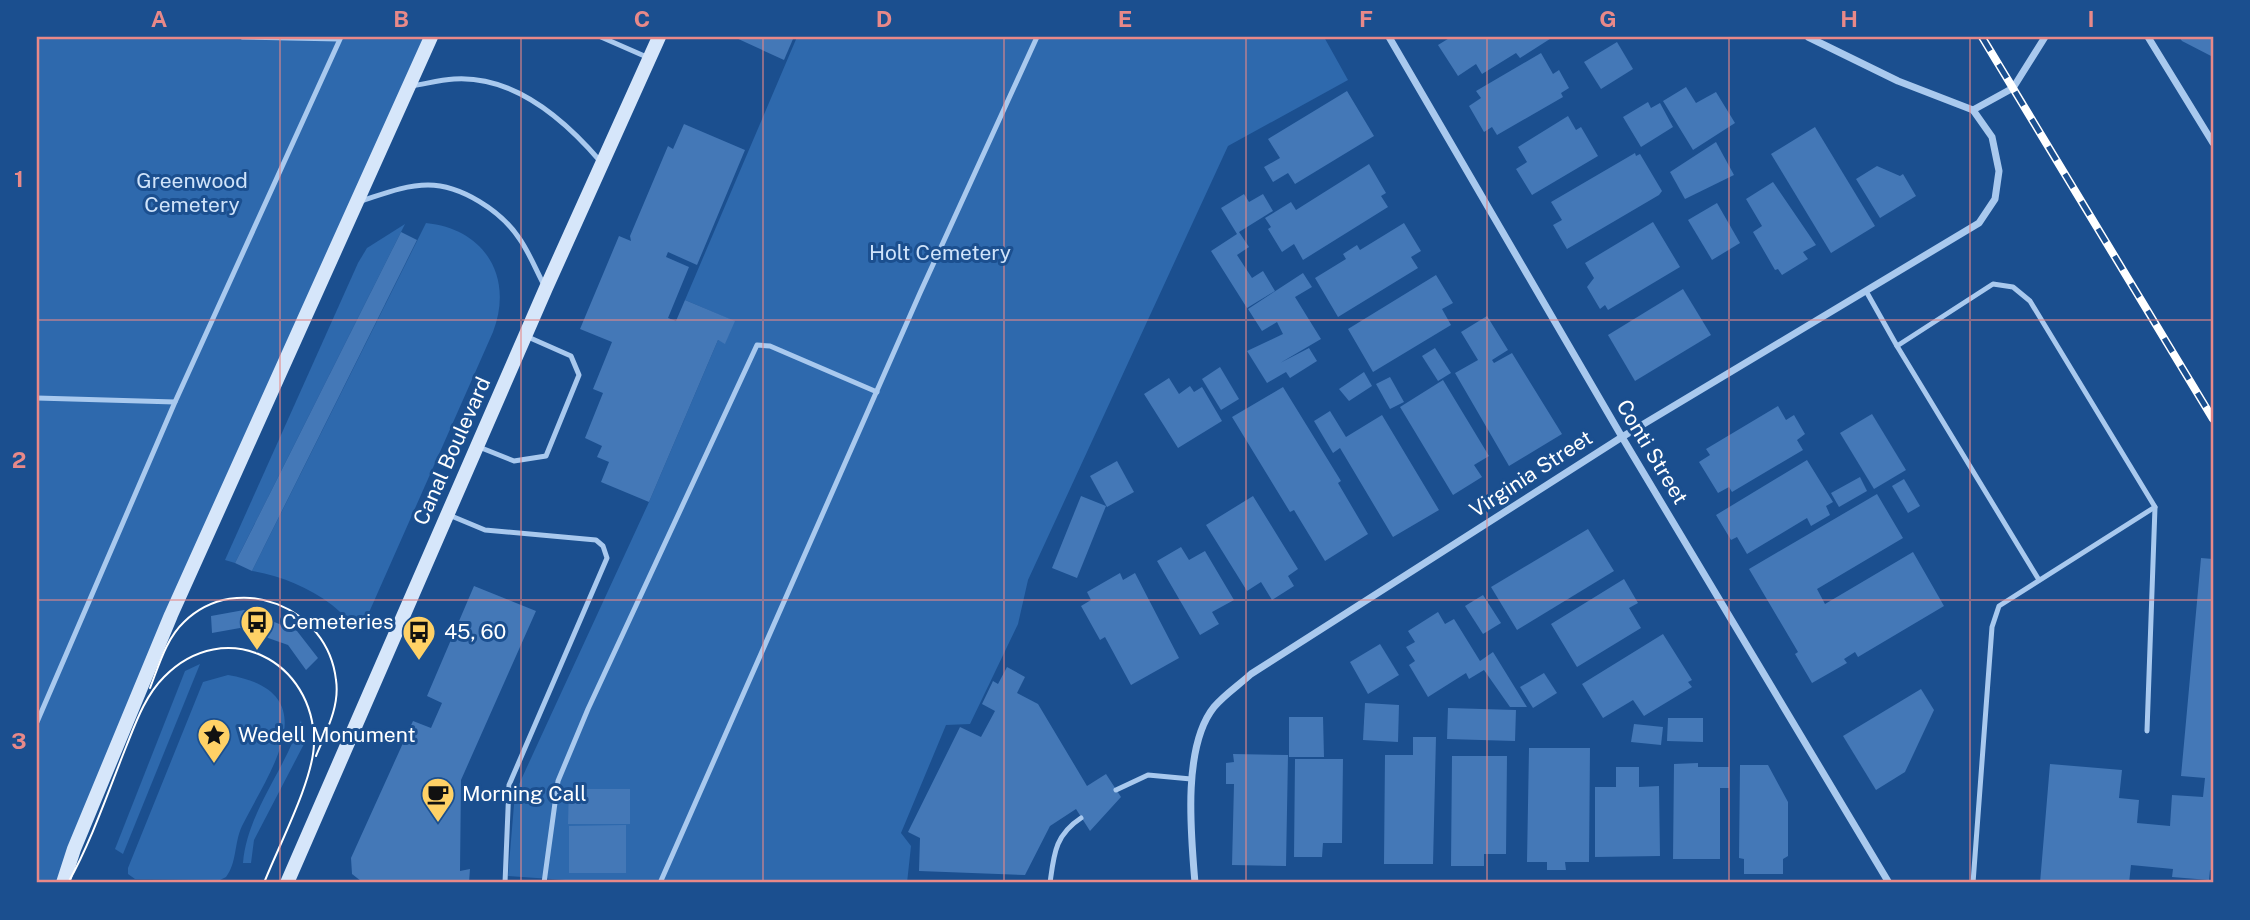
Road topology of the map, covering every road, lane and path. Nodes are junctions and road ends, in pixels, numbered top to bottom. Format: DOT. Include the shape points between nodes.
graph roads {
  1 [pos="242,37"];
  2 [pos="431,37"];
  3 [pos="601,37"];
  4 [pos="659,37"];
  5 [pos="1037,37"];
  6 [pos="1389,37"];
  7 [pos="1808,37"];
  8 [pos="2045,37"];
  9 [pos="2148,37"];
  10 [pos="340,38"];
  11 [pos="649,58"];
  12 [pos="409,86"];
  13 [pos="1973,110"];
  14 [pos="2213,143"];
  15 [pos="602,164"];
  16 [pos="358,202"];
  17 [pos="545,288"];
  18 [pos="1866,291"];
  19 [pos="525,336"];
  20 [pos="1897,346"];
  21 [pos="877,392"];
  22 [pos="37,398"];
  23 [pos="175,402"];
  24 [pos="1622,437"];
  25 [pos="477,446"];
  26 [pos="2155,507"];
  27 [pos="447,514"];
  28 [pos="2039,580"];
  29 [pos="37,722"];
  30 [pos="2147,731"];
  31 [pos="1191,779"];
  32 [pos="1116,790"];
  33 [pos="1081,817"];
  34 [pos="63,883"];
  35 [pos="287,883"];
  36 [pos="505,883"];
  37 [pos="544,883"];
  38 [pos="660,883"];
  39 [pos="1050,883"];
  40 [pos="1195,883"];
  41 [pos="1889,883"];
  42 [pos="1973,883"];
  1 -- 10 [label="lane"];
  2 -- 12 [label="main road"];
  3 -- 11 [label="lane"];
  4 -- 11 [label="main road, Canal Boulevard"];
  5 -- 21 [label="lane"];
  6 -- 24 [label="street, Conti Street"];
  7 -- 13 [label="street" via="1898,81"];
  8 -- 13 [label="street" via="2013,88"];
  9 -- 14 [label="street"];
  10 -- 23 [label="lane"];
  11 -- 15 [label="main road, Canal Boulevard"];
  12 -- 15 [label="lane" via="456,79 516,93 549,109"];
  12 -- 16 [label="main road"];
  13 -- 18 [label="street, Virginia Street" via="1992,138 1999,171 1995,199 1979,223"];
  15 -- 17 [label="main road, Canal Boulevard"];
  16 -- 17 [label="lane" via="399,188 431,185 465,194 493,211 518,237"];
  16 -- 34 [label="main road" via="171,615"];
  17 -- 19 [label="main road, Canal Boulevard"];
  18 -- 20 [label="lane"];
  18 -- 24 [label="street, Virginia Street"];
  19 -- 25 [label="main road, Canal Boulevard"];
  19 -- 25 [label="lane" via="571,356 579,375 546,456 514,461"];
  20 -- 26 [label="lane" via="1993,285 2013,287 2030,301"];
  20 -- 28 [label="lane"];
  21 -- 37 [label="lane" via="770,346 757,345 558,781"];
  21 -- 38 [label="lane"];
  22 -- 23 [label="lane"];
  23 -- 29 [label="lane"];
  24 -- 31 [label="street, Virginia Street" via="1251,674 1213,708 1198,744"];
  24 -- 41 [label="street, Conti Street"];
  25 -- 27 [label="main road, Canal Boulevard"];
  26 -- 28 [label="lane"];
  26 -- 30 [label="lane"];
  27 -- 35 [label="main road, Canal Boulevard"];
  27 -- 36 [label="lane" via="485,530 596,540 607,558 509,785"];
  28 -- 42 [label="lane" via="1999,606 1992,627"];
  31 -- 32 [label="lane" via="1148,775"];
  31 -- 40 [label="street, Virginia Street"];
  33 -- 39 [label="lane" via="1060,836"];
}
